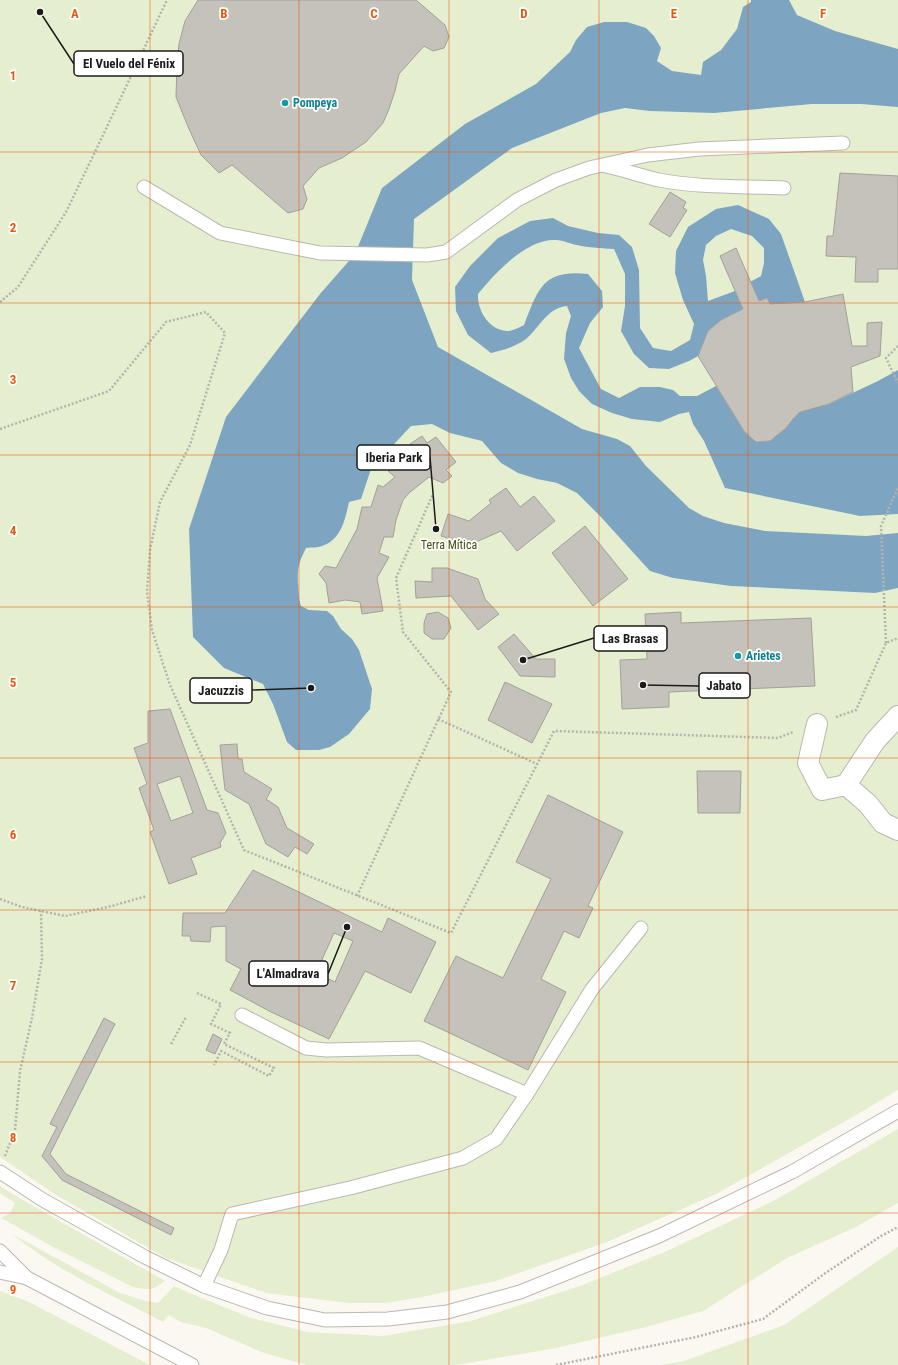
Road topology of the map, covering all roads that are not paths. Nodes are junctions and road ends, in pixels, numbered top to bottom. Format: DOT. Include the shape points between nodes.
graph roads {
  1 [pos="843,143"];
  2 [pos="600,165"];
  3 [pos="144,187"];
  4 [pos="784,188"];
  5 [pos="898,716"];
  6 [pos="817,724"];
  7 [pos="846,785"];
  8 [pos="898,830"];
  9 [pos="641,928"];
  10 [pos="242,1015"];
  11 [pos="527,1094"];
  12 [pos="898,1111"];
  13 [pos="0,1172"];
  14 [pos="0,1251"];
  15 [pos="0,1272"];
  16 [pos="27,1278"];
  17 [pos="204,1286"];
  18 [pos="192,1365"];
  1 -- 2 [label="lane" via="698,149 648,155"];
  2 -- 3 [label="lane" via="556,180 517,200 446,252 426,255 320,253 220,233"];
  2 -- 4 [label="lane" via="660,180 689,184"];
  5 -- 7 [label="street" via="875,741"];
  6 -- 7 [label="street" via="808,763 822,790"];
  7 -- 8 [label="street" via="868,804 883,823"];
  9 -- 11 [label="lane" via="592,989"];
  10 -- 11 [label="lane" via="306,1048 419,1048"];
  11 -- 17 [label="lane" via="496,1139 463,1158 350,1188 232,1214 221,1250"];
  12 -- 17 [label="lane" via="792,1172 659,1236 520,1292 447,1312 388,1319 325,1320 267,1308"];
  13 -- 17 [label="lane" via="43,1200 145,1257"];
  14 -- 16 [label="lane"];
  15 -- 16 [label="lane"];
  16 -- 18 [label="lane"];
}
